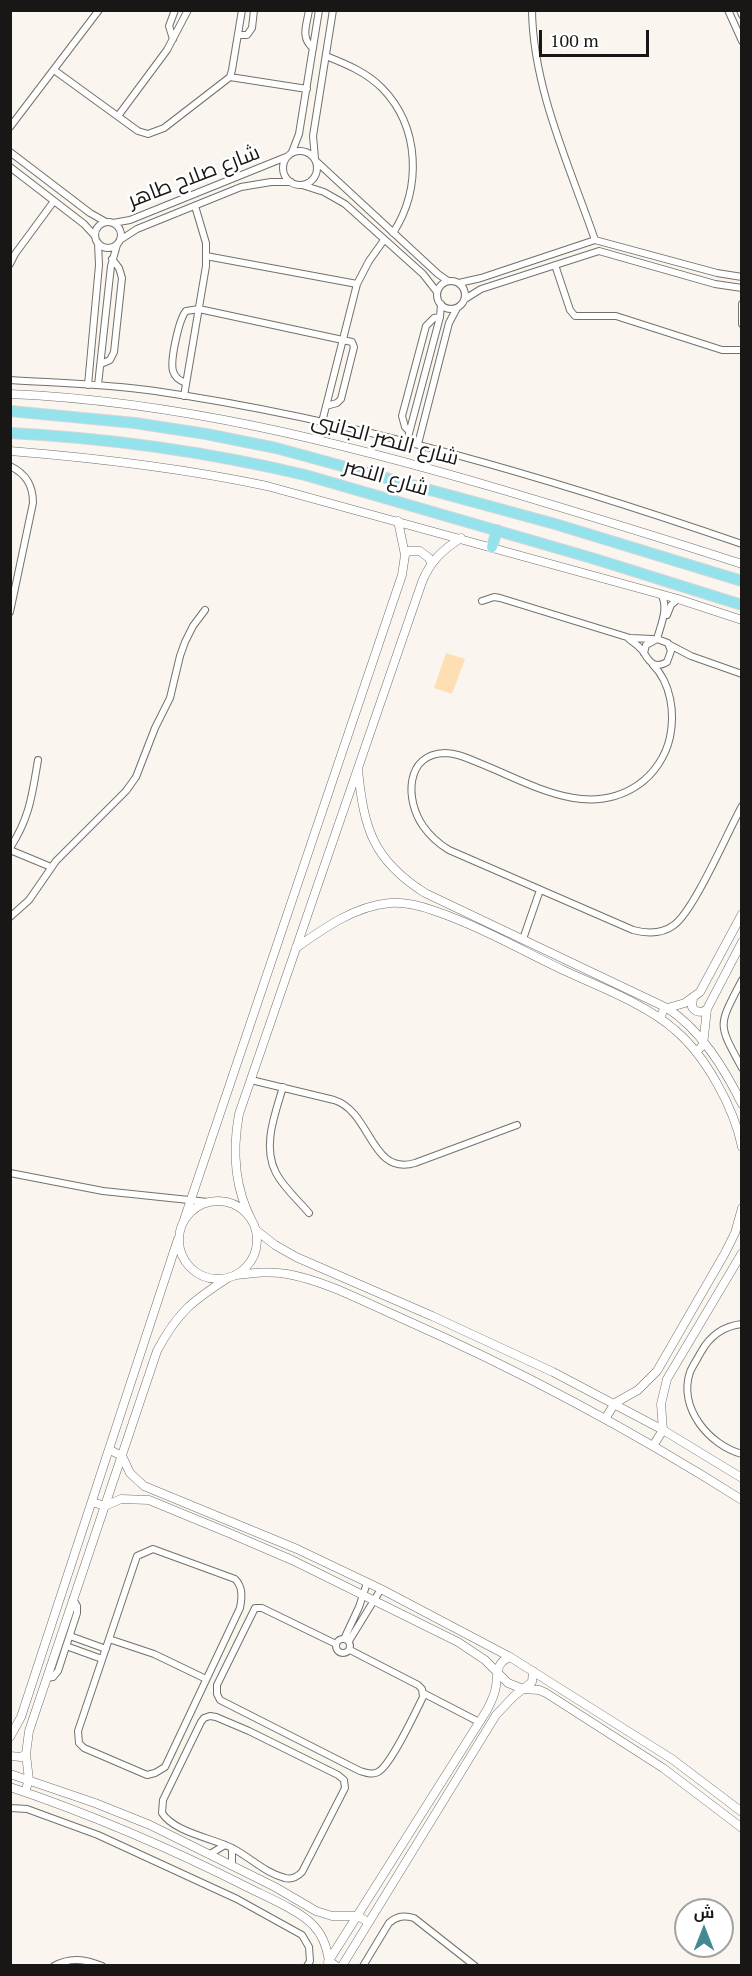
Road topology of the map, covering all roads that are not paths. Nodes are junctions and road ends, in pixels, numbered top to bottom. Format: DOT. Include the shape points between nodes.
graph roads {
  1 [pos="99,10"];
  2 [pos="175,10"];
  3 [pos="188,10"];
  4 [pos="242,10"];
  5 [pos="254,10"];
  6 [pos="309,10"];
  7 [pos="319,10"];
  8 [pos="333,10"];
  9 [pos="532,10"];
  10 [pos="728,10"];
  11 [pos="740,10"];
  12 [pos="741,15"];
  13 [pos="238,35"];
  14 [pos="173,39"];
  15 [pos="741,41"];
  16 [pos="313,48"];
  17 [pos="326,56"];
  18 [pos="54,70"];
  19 [pos="230,77"];
  20 [pos="306,89"];
  21 [pos="118,116"];
  22 [pos="10,127"];
  23 [pos="10,152"];
  24 [pos="289,155"];
  25 [pos="316,160"];
  26 [pos="10,167"];
  27 [pos="291,182"];
  28 [pos="302,185"];
  29 [pos="54,201"];
  30 [pos="195,206"];
  31 [pos="109,223"];
  32 [pos="393,233"];
  33 [pos="95,236"];
  34 [pos="384,240"];
  35 [pos="595,240"];
  36 [pos="98,243"];
  37 [pos="119,243"];
  38 [pos="206,256"];
  39 [pos="662,258"];
  40 [pos="112,259"];
  41 [pos="11,263"];
  42 [pos="555,265"];
  43 [pos="658,268"];
  44 [pos="741,277"];
  45 [pos="448,281"];
  46 [pos="459,283"];
  47 [pos="357,284"];
  48 [pos="741,288"];
  49 [pos="437,292"];
  50 [pos="465,299"];
  51 [pos="441,304"];
  52 [pos="741,304"];
  53 [pos="457,308"];
  54 [pos="199,309"];
  55 [pos="440,317"];
  56 [pos="741,324"];
  57 [pos="344,338"];
  58 [pos="92,341"];
  59 [pos="103,342"];
  60 [pos="741,350"];
  61 [pos="101,364"];
  62 [pos="10,380"];
  63 [pos="186,384"];
  64 [pos="88,385"];
  65 [pos="98,385"];
  66 [pos="10,394"];
  67 [pos="184,396"];
  68 [pos="326,406"];
  69 [pos="416,408"];
  70 [pos="10,411"];
  71 [pos="427,411"];
  72 [pos="322,422"];
  73 [pos="410,431"];
  74 [pos="10,433"];
  75 [pos="407,441"];
  76 [pos="418,444"];
  77 [pos="10,451"];
  78 [pos="10,466"];
  79 [pos="398,521"];
  80 [pos="497,530"];
  81 [pos="461,538"];
  82 [pos="741,544"];
  83 [pos="492,547"];
  84 [pos="405,555"];
  85 [pos="431,563"];
  86 [pos="741,564"];
  87 [pos="741,581"];
  88 [pos="661,594"];
  89 [pos="678,598"];
  90 [pos="482,601"];
  91 [pos="741,605"];
  92 [pos="205,610"];
  93 [pos="10,612"];
  94 [pos="741,620"];
  95 [pos="623,636"];
  96 [pos="657,639"];
  97 [pos="668,643"];
  98 [pos="644,653"];
  99 [pos="691,656"];
  100 [pos="668,660"];
  101 [pos="653,665"];
  102 [pos="741,674"];
  103 [pos="665,681"];
  104 [pos="38,760"];
  105 [pos="357,765"];
  106 [pos="741,806"];
  107 [pos="10,849"];
  108 [pos="51,867"];
  109 [pos="540,890"];
  110 [pos="741,914"];
  111 [pos="10,917"];
  112 [pos="523,939"];
  113 [pos="741,942"];
  114 [pos="296,948"];
  115 [pos="741,980"];
  116 [pos="693,998"];
  117 [pos="667,1008"];
  118 [pos="707,1010"];
  119 [pos="660,1018"];
  120 [pos="704,1042"];
  121 [pos="696,1052"];
  122 [pos="741,1068"];
  123 [pos="251,1080"];
  124 [pos="284,1087"];
  125 [pos="741,1104"];
  126 [pos="517,1125"];
  127 [pos="741,1147"];
  128 [pos="10,1173"];
  129 [pos="190,1201"];
  130 [pos="208,1202"];
  131 [pos="741,1208"];
  132 [pos="309,1213"];
  133 [pos="184,1220"];
  134 [pos="252,1221"];
  135 [pos="256,1231"];
  136 [pos="178,1239"];
  137 [pos="741,1253"];
  138 [pos="237,1275"];
  139 [pos="228,1278"];
  140 [pos="741,1324"];
  141 [pos="615,1403"];
  142 [pos="605,1419"];
  143 [pos="663,1430"];
  144 [pos="653,1446"];
  145 [pos="110,1450"];
  146 [pos="741,1454"];
  147 [pos="122,1456"];
  148 [pos="741,1478"];
  149 [pos="741,1500"];
  150 [pos="92,1502"];
  151 [pos="105,1506"];
  152 [pos="367,1583"];
  153 [pos="381,1589"];
  154 [pos="363,1594"];
  155 [pos="73,1599"];
  156 [pos="374,1600"];
  157 [pos="70,1636"];
  158 [pos="109,1639"];
  159 [pos="346,1640"];
  160 [pos="336,1644"];
  161 [pos="66,1646"];
  162 [pos="106,1649"];
  163 [pos="350,1650"];
  164 [pos="510,1657"];
  165 [pos="102,1659"];
  166 [pos="533,1671"];
  167 [pos="497,1673"];
  168 [pos="47,1678"];
  169 [pos="207,1679"];
  170 [pos="523,1689"];
  171 [pos="423,1693"];
  172 [pos="479,1722"];
  173 [pos="10,1737"];
  174 [pos="26,1754"];
  175 [pos="10,1756"];
  176 [pos="10,1774"];
  177 [pos="29,1780"];
  178 [pos="10,1787"];
  179 [pos="25,1792"];
  180 [pos="10,1808"];
  181 [pos="741,1812"];
  182 [pos="741,1827"];
  183 [pos="228,1846"];
  184 [pos="210,1854"];
  185 [pos="232,1865"];
  186 [pos="358,1916"];
  187 [pos="368,1922"];
  188 [pos="330,1964"];
  189 [pos="54,1965"];
  190 [pos="102,1965"];
  191 [pos="308,1965"];
  192 [pos="342,1965"];
  193 [pos="363,1965"];
  194 [pos="475,1965"];
  1 -- 18 [label="street"];
  2 -- 14 [label="street" via="169,26"];
  3 -- 14 [label="street"];
  4 -- 13 [label="street"];
  5 -- 13 [label="street" via="250,32"];
  6 -- 16 [label="street" via="305,36"];
  7 -- 16 [label="street"];
  8 -- 17 [label="street"];
  9 -- 35 [label="street" via="541,84"];
  10 -- 15 [label="street"];
  11 -- 12 [label="street"];
  13 -- 19 [label="street"];
  14 -- 21 [label="street"];
  16 -- 20 [label="street"];
  17 -- 25 [label="street" via="313,142"];
  17 -- 32 [label="street" via="357,70 381,87 406,127 413,158 411,189 402,219"];
  18 -- 21 [label="street"];
  18 -- 22 [label="street"];
  19 -- 20 [label="street"];
  19 -- 21 [label="street" via="159,131 138,131"];
  20 -- 24 [label="street" via="299,134"];
  23 -- 31 [label="street, شارع صلاح طاهر"];
  24 -- 25 [label="street" via="302,150"];
  24 -- 27 [label="street" via="284,173"];
  24 -- 31 [label="street, شارع صلاح طاهر" via="130,220"];
  25 -- 28 [label="street" via="315,177"];
  25 -- 32 [label="street"];
  26 -- 29 [label="street"];
  27 -- 28 [label="street"];
  27 -- 30 [label="street, شارع صلاح طاهر" via="251,185"];
  28 -- 34 [label="street" via="338,200"];
  29 -- 33 [label="street"];
  29 -- 41 [label="street"];
  30 -- 37 [label="street, شارع صلاح طاهر" via="138,229"];
  30 -- 38 [label="street"];
  31 -- 33 [label="street" via="99,226"];
  31 -- 37 [label="street" via="120,230"];
  32 -- 45 [label="street"];
  33 -- 36 [label="street"];
  34 -- 47 [label="street"];
  34 -- 49 [label="street" via="423,274"];
  35 -- 39 [label="street"];
  35 -- 46 [label="street"];
  36 -- 37 [label="street" via="105,248"];
  36 -- 58 [label="street"];
  37 -- 40 [label="street"];
  38 -- 47 [label="street"];
  38 -- 54 [label="street"];
  39 -- 43 [label="street"];
  39 -- 44 [label="street"];
  40 -- 59 [label="street"];
  40 -- 61 [label="street" via="122,278 114,352 110,360"];
  42 -- 43 [label="street" via="599,251"];
  42 -- 50 [label="street" via="482,289"];
  42 -- 60 [label="street" via="575,316 616,316 722,350"];
  43 -- 48 [label="street"];
  45 -- 46 [label="street"];
  45 -- 49 [label="street"];
  46 -- 50 [label="street"];
  47 -- 57 [label="street"];
  49 -- 51 [label="street"];
  50 -- 53 [label="street"];
  51 -- 53 [label="street"];
  51 -- 55 [label="street"];
  52 -- 56 [label="street"];
  53 -- 71 [label="street"];
  54 -- 57 [label="street"];
  54 -- 63 [label="street"];
  54 -- 63 [label="street" via="186,311 180,322 172,368"];
  55 -- 69 [label="street"];
  55 -- 73 [label="street" via="426,326 405,405 403,422"];
  57 -- 68 [label="street"];
  57 -- 68 [label="street" via="354,347 344,388 339,401"];
  58 -- 59 [label="street"];
  58 -- 64 [label="street"];
  59 -- 61 [label="street"];
  61 -- 65 [label="street"];
  62 -- 64 [label="street"];
  63 -- 67 [label="street"];
  64 -- 65 [label="street"];
  65 -- 67 [label="street"];
  66 -- 86 [label="street, شارع النصر الجانبى" via="129,405 320,440 419,465"];
  67 -- 72 [label="street"];
  68 -- 72 [label="street"];
  69 -- 71 [label="street"];
  69 -- 73 [label="street"];
  70 -- 87 [label="main road, شارع النصر" via="135,423 276,448 588,533"];
  71 -- 76 [label="street"];
  72 -- 75 [label="street"];
  73 -- 75 [label="street"];
  74 -- 80 [label="main road, شارع النصر" via="131,442 262,465"];
  75 -- 76 [label="street"];
  76 -- 82 [label="street"];
  77 -- 79 [label="street" via="107,459 202,473"];
  78 -- 93 [label="street" via="26,477 33,503"];
  79 -- 81 [label="street"];
  79 -- 84 [label="street"];
  80 -- 83 [label="main road"];
  80 -- 91 [label="main road, شارع النصر"];
  81 -- 83 [label="street"];
  81 -- 85 [label="street"];
  83 -- 88 [label="street"];
  84 -- 85 [label="street" via="420,551"];
  84 -- 129 [label="street" via="402,575"];
  85 -- 105 [label="street"];
  88 -- 89 [label="street"];
  88 -- 96 [label="street" via="665,609"];
  89 -- 94 [label="street"];
  89 -- 96 [label="street"];
  90 -- 95 [label="street" via="500,598"];
  92 -- 108 [label="street" via="185,642 170,698 136,777 126,792"];
  95 -- 96 [label="street"];
  95 -- 98 [label="street"];
  96 -- 97 [label="street"];
  96 -- 98 [label="street" via="646,645"];
  97 -- 99 [label="street"];
  97 -- 100 [label="street"];
  98 -- 101 [label="street"];
  99 -- 100 [label="street"];
  99 -- 102 [label="street"];
  100 -- 101 [label="street"];
  100 -- 103 [label="street"];
  101 -- 103 [label="street"];
  103 -- 109 [label="street" via="673,717 669,741 645,778 619,795 594,800 569,798 452,753 432,755 417,766 412,775 412,800 429,835 449,850"];
  104 -- 107 [label="street" via="28,814"];
  105 -- 112 [label="street" via="365,819 376,845 396,872 425,893"];
  105 -- 114 [label="street"];
  106 -- 109 [label="street" via="689,908 665,930 633,930"];
  107 -- 108 [label="street"];
  108 -- 111 [label="street" via="29,900"];
  109 -- 112 [label="street"];
  110 -- 116 [label="street" via="705,985"];
  112 -- 117 [label="street"];
  113 -- 118 [label="street"];
  114 -- 119 [label="street" via="363,909 392,903 418,906 470,926"];
  114 -- 123 [label="street"];
  115 -- 122 [label="street" via="722,1026"];
  116 -- 117 [label="street"];
  116 -- 118 [label="street" via="696,1011"];
  117 -- 119 [label="street"];
  117 -- 120 [label="street"];
  118 -- 120 [label="street"];
  119 -- 121 [label="street"];
  120 -- 121 [label="street"];
  120 -- 125 [label="street"];
  121 -- 127 [label="street" via="729,1110"];
  123 -- 124 [label="street"];
  123 -- 134 [label="street" via="239,1114 235,1151 238,1187"];
  124 -- 126 [label="street" via="346,1104 382,1155 399,1165"];
  124 -- 132 [label="street" via="272,1126 272,1162 281,1180"];
  128 -- 129 [label="street" via="103,1191"];
  129 -- 130 [label="street"];
  129 -- 133 [label="street"];
  130 -- 133 [label="street"];
  130 -- 134 [label="street" via="238,1206"];
  131 -- 141 [label="street" via="725,1253 657,1371 638,1390"];
  133 -- 136 [label="street"];
  134 -- 135 [label="street"];
  135 -- 138 [label="street" via="258,1242 252,1261"];
  135 -- 141 [label="street" via="296,1257 495,1344"];
  136 -- 139 [label="street" via="189,1268 207,1278"];
  136 -- 145 [label="street"];
  137 -- 143 [label="street" via="667,1379 661,1404"];
  138 -- 139 [label="street"];
  138 -- 142 [label="street" via="261,1272 311,1280 468,1349"];
  139 -- 147 [label="street" via="181,1312 168,1331 157,1351"];
  140 -- 146 [label="street" via="719,1331 705,1345 691,1372 688,1390 695,1417 708,1434"];
  141 -- 142 [label="street"];
  141 -- 143 [label="street"];
  142 -- 144 [label="street"];
  143 -- 144 [label="street"];
  143 -- 148 [label="street"];
  144 -- 149 [label="street"];
  145 -- 147 [label="street"];
  145 -- 150 [label="street"];
  147 -- 151 [label="street"];
  147 -- 152 [label="street" via="130,1473 144,1486 297,1549"];
  150 -- 151 [label="street"];
  150 -- 173 [label="street" via="21,1717"];
  151 -- 154 [label="street" via="121,1499 149,1500"];
  151 -- 155 [label="street"];
  152 -- 153 [label="street"];
  152 -- 154 [label="street"];
  153 -- 156 [label="street"];
  153 -- 164 [label="street"];
  154 -- 156 [label="street"];
  154 -- 159 [label="street"];
  155 -- 157 [label="street" via="78,1610"];
  155 -- 168 [label="street"];
  156 -- 159 [label="street"];
  156 -- 167 [label="street" via="458,1642"];
  157 -- 161 [label="street"];
  157 -- 162 [label="street"];
  158 -- 162 [label="street"];
  158 -- 169 [label="street" via="154,1654"];
  158 -- 169 [label="street" via="137,1556 144,1552 153,1549 235,1579 242,1592 240,1608"];
  159 -- 160 [label="street"];
  159 -- 163 [label="street"];
  160 -- 163 [label="street" via="340,1653"];
  160 -- 171 [label="street" via="255,1608 217,1685 217,1694 220,1700 370,1774 388,1764"];
  161 -- 165 [label="street"];
  161 -- 168 [label="street" via="56,1674"];
  162 -- 165 [label="street"];
  163 -- 171 [label="street" via="418,1685"];
  164 -- 166 [label="street"];
  164 -- 167 [label="street" via="501,1663"];
  165 -- 169 [label="street" via="78,1731 79,1743 147,1775 165,1767"];
  166 -- 170 [label="street" via="532,1682"];
  166 -- 181 [label="street" via="672,1759"];
  167 -- 170 [label="street"];
  167 -- 172 [label="street" via="493,1698"];
  168 -- 174 [label="street" via="29,1731"];
  170 -- 182 [label="street" via="546,1693 663,1767"];
  170 -- 187 [label="street" via="496,1715"];
  171 -- 172 [label="street"];
  172 -- 186 [label="street"];
  174 -- 175 [label="street"];
  174 -- 177 [label="street"];
  176 -- 177 [label="street"];
  177 -- 179 [label="street"];
  177 -- 184 [label="street" via="150,1825"];
  178 -- 179 [label="street"];
  179 -- 188 [label="street" via="144,1838 271,1900 310,1922 325,1944"];
  180 -- 191 [label="street" via="27,1809 98,1835 237,1899 302,1935 309,1947"];
  183 -- 183 [label="street" via="171,1822 162,1813 163,1800 204,1718 216,1717 249,1731 344,1780 345,1788 298,1875 285,1878"];
  183 -- 184 [label="street"];
  183 -- 185 [label="street"];
  184 -- 185 [label="street"];
  185 -- 186 [label="street" via="316,1911 340,1917"];
  186 -- 187 [label="street"];
  186 -- 188 [label="street"];
  187 -- 192 [label="street"];
  189 -- 190 [label="street" via="70,1959"];
  193 -- 194 [label="street" via="389,1923 406,1916 414,1918"];
}
